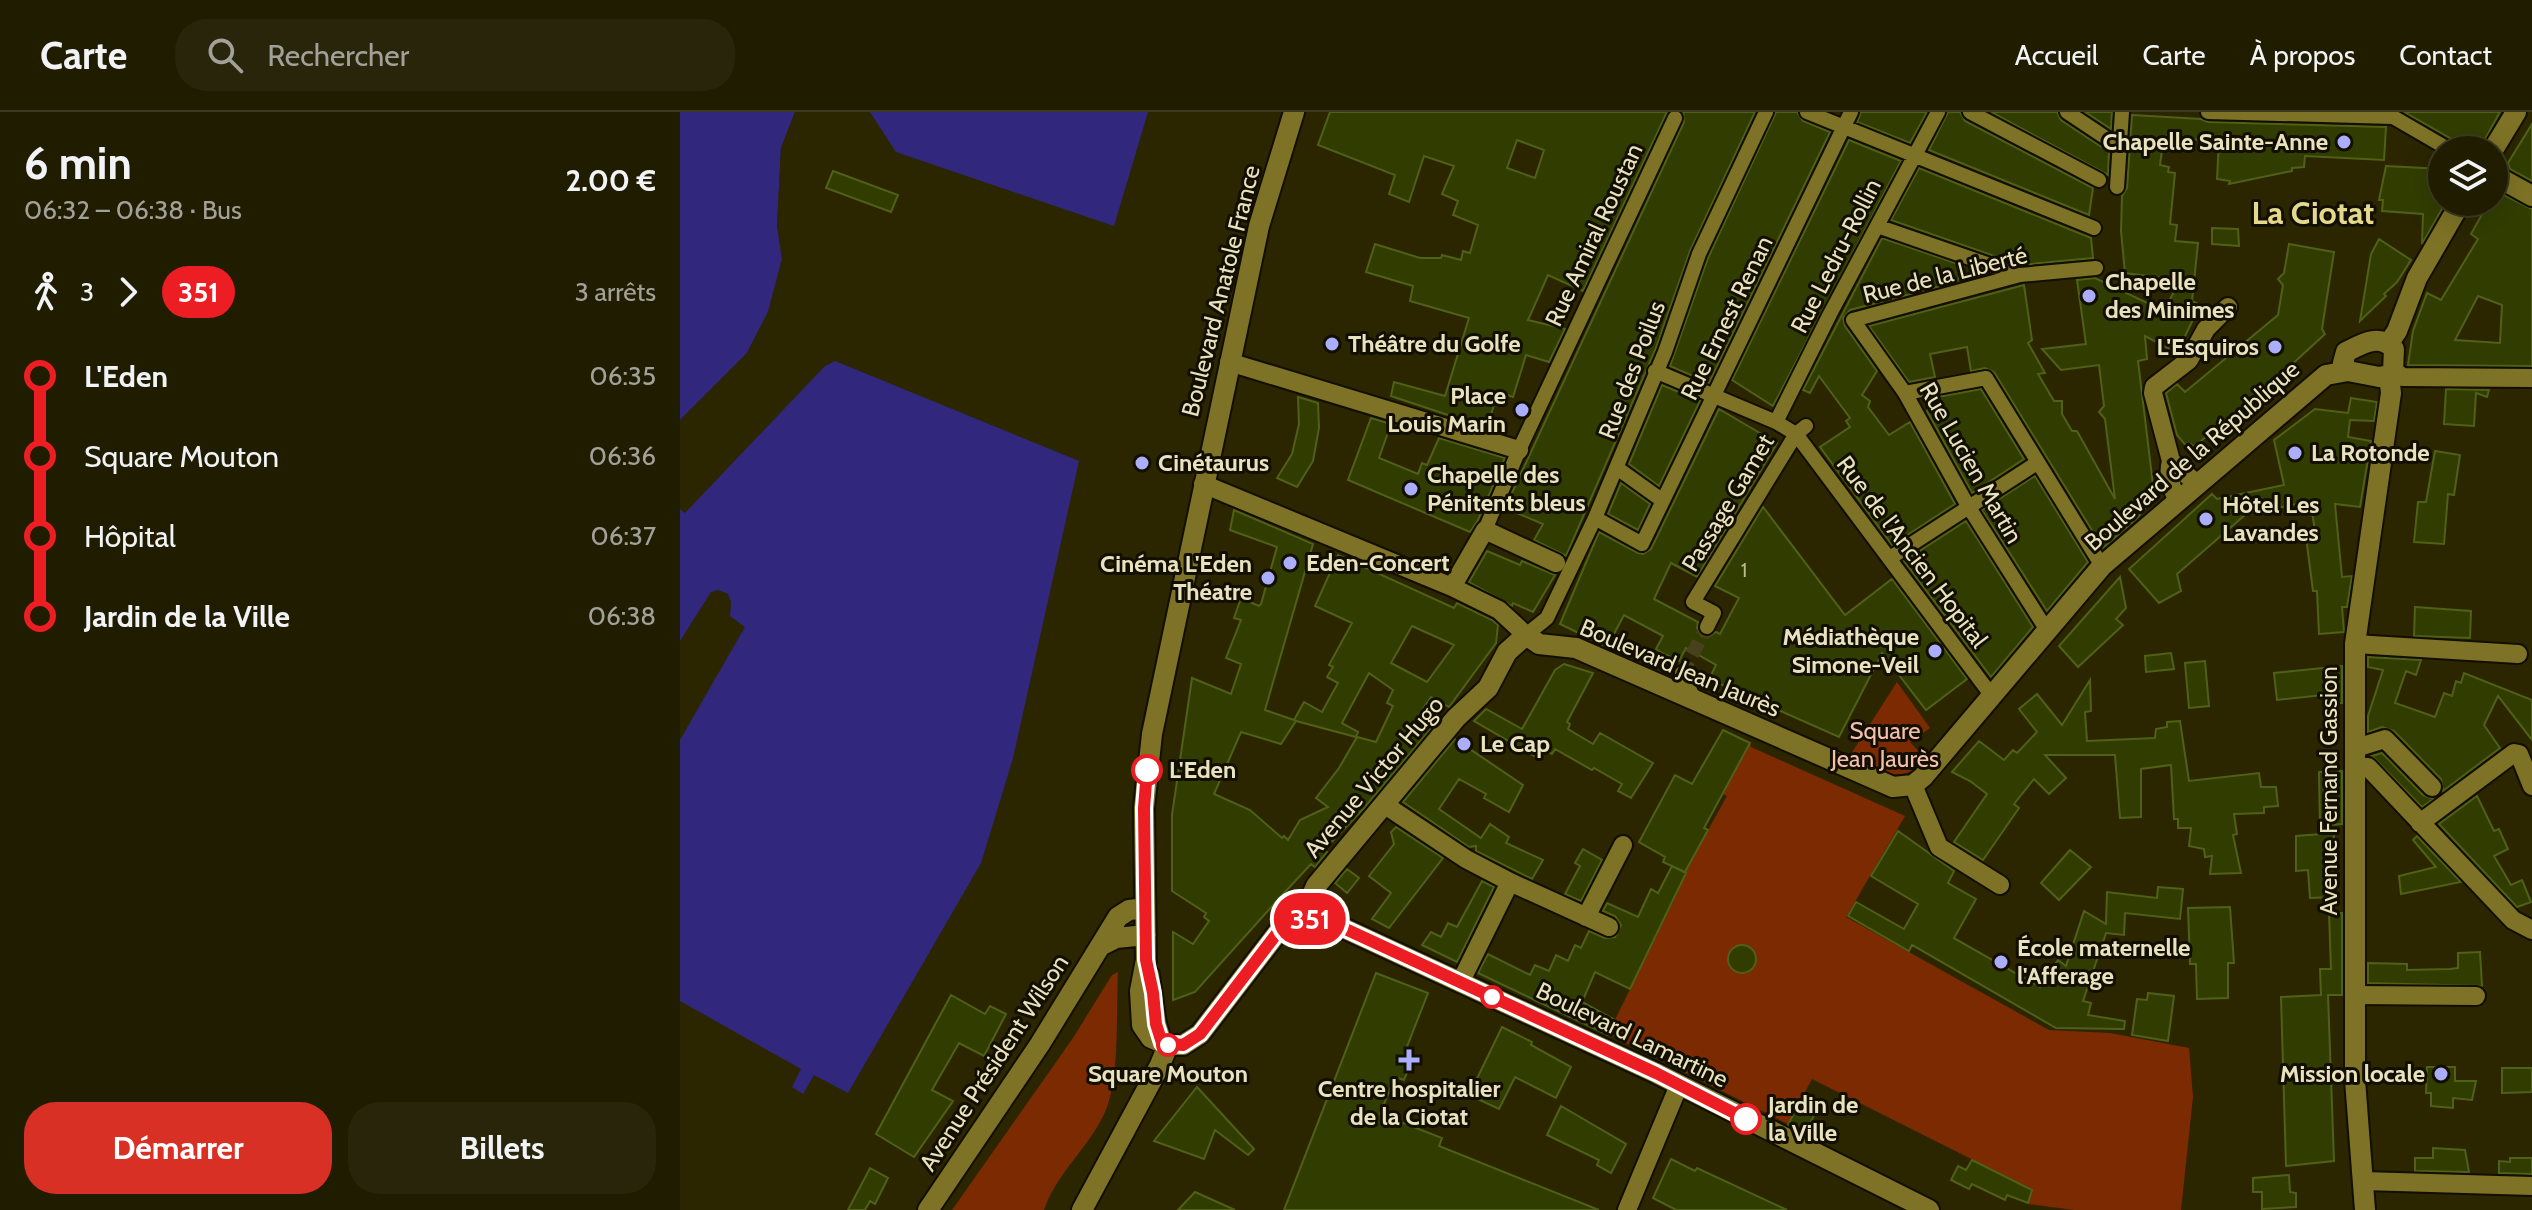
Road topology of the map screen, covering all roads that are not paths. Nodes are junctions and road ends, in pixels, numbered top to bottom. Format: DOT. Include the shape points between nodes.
graph roads {
  1 [pos="1294,112"];
  2 [pos="1766,112"];
  3 [pos="1807,112"];
  4 [pos="1851,112"];
  5 [pos="1938,112"];
  6 [pos="1970,112"];
  7 [pos="2067,112"];
  8 [pos="2122,112"];
  9 [pos="2208,112"];
  10 [pos="2516,112"];
  11 [pos="2392,114"];
  12 [pos="1675,118"];
  13 [pos="1843,126"];
  14 [pos="2428,136"];
  15 [pos="2501,136"];
  16 [pos="2121,148"];
  17 [pos="1914,154"];
  18 [pos="2099,180"];
  19 [pos="2508,183"];
  20 [pos="2117,187"];
  21 [pos="2532,196"];
  22 [pos="2453,216"];
  23 [pos="1877,226"];
  24 [pos="2094,228"];
  25 [pos="2096,268"];
  26 [pos="2020,275"];
  27 [pos="2228,307"];
  28 [pos="1830,314"];
  29 [pos="1853,320"];
  30 [pos="2389,343"];
  31 [pos="1229,362"];
  32 [pos="1655,371"];
  33 [pos="2348,371"];
  34 [pos="2391,373"];
  35 [pos="2532,378"];
  36 [pos="1905,393"];
  37 [pos="1714,396"];
  38 [pos="1776,422"];
  39 [pos="1801,430"];
  40 [pos="1519,450"];
  41 [pos="2171,461"];
  42 [pos="2037,463"];
  43 [pos="1617,468"];
  44 [pos="1203,484"];
  45 [pos="2197,484"];
  46 [pos="1663,501"];
  47 [pos="2178,501"];
  48 [pos="1968,506"];
  49 [pos="1595,518"];
  50 [pos="1485,530"];
  51 [pos="1890,558"];
  52 [pos="1556,563"];
  53 [pos="2102,566"];
  54 [pos="1452,587"];
  55 [pos="1707,627"];
  56 [pos="2048,632"];
  57 [pos="1526,635"];
  58 [pos="2355,644"];
  59 [pos="2518,654"];
  60 [pos="1682,673"];
  61 [pos="1992,696"];
  62 [pos="1694,699"];
  63 [pos="2356,758"];
  64 [pos="1918,781"];
  65 [pos="2532,786"];
  66 [pos="2432,787"];
  67 [pos="1385,805"];
  68 [pos="2420,823"];
  69 [pos="1623,845"];
  70 [pos="1510,882"];
  71 [pos="2000,885"];
  72 [pos="1145,908"];
  73 [pos="1586,917"];
  74 [pos="1306,918"];
  75 [pos="1609,927"];
  76 [pos="2532,930"];
  77 [pos="1146,935"];
  78 [pos="1104,944"];
  79 [pos="1460,983"];
  80 [pos="2355,995"];
  81 [pos="2476,996"];
  82 [pos="1165,1044"];
  83 [pos="1679,1085"];
  84 [pos="2363,1181"];
  85 [pos="2532,1186"];
  86 [pos="928,1210"];
  87 [pos="1082,1210"];
  88 [pos="1627,1210"];
  89 [pos="1929,1210"];
  90 [pos="2365,1210"];
  1 -- 31 [label="street, Boulevard Anatole France" via="1259,226"];
  2 -- 32 [label="street, Rue des Poilus" via="1699,254"];
  3 -- 13 [label="street"];
  4 -- 13 [label="street, Rue Ernest Renan"];
  5 -- 17 [label="street, Rue Ledru-Rollin"];
  6 -- 18 [label="street"];
  7 -- 16 [label="street"];
  8 -- 16 [label="street"];
  9 -- 11 [label="street"];
  10 -- 15 [label="street"];
  11 -- 14 [label="street"];
  12 -- 40 [label="street, Rue Amiral Roustan"];
  13 -- 17 [label="street"];
  13 -- 37 [label="street, Rue Ernest Renan"];
  16 -- 20 [label="street"];
  17 -- 23 [label="street, Rue Ledru-Rollin"];
  17 -- 24 [label="street"];
  19 -- 21 [label="street"];
  22 -- 30 [label="street" via="2417,278"];
  23 -- 26 [label="street"];
  23 -- 28 [label="street, Rue Ledru-Rollin"];
  25 -- 26 [label="street, Rue de la Liberté"];
  26 -- 29 [label="street, Rue de la Liberté"];
  27 -- 41 [label="street" via="2206,329 2189,360 2154,387"];
  28 -- 29 [label="street"];
  28 -- 38 [label="street, Rue Ledru-Rollin"];
  29 -- 36 [label="street, Rue Lucien Martin"];
  30 -- 33 [label="street" via="2373,341 2346,352 2343,363"];
  30 -- 34 [label="street" via="2395,354"];
  31 -- 40 [label="street"];
  31 -- 44 [label="street, Boulevard Anatole France"];
  32 -- 37 [label="street"];
  32 -- 43 [label="street, Rue des Poilus"];
  33 -- 34 [label="street, Boulevard de la République" via="2379,377"];
  33 -- 45 [label="street, Boulevard de la République" via="2326,375"];
  34 -- 35 [label="street"];
  34 -- 58 [label="street, Avenue Fernand Gassion"];
  36 -- 42 [label="street" via="1986,378"];
  36 -- 48 [label="street, Rue Lucien Martin"];
  37 -- 38 [label="street"];
  37 -- 46 [label="street, Rue Ernest Renan"];
  38 -- 39 [label="street"];
  39 -- 51 [label="street, Rue de l'Ancien Hopital"];
  39 -- 55 [label="street, Passage Gamet" via="1693,602 1714,613"];
  40 -- 50 [label="street, Rue Amiral Roustan"];
  41 -- 45 [label="street"];
  41 -- 47 [label="street" via="2168,470"];
  42 -- 48 [label="street"];
  42 -- 53 [label="street"];
  43 -- 46 [label="street"];
  43 -- 49 [label="street, Rue des Poilus"];
  44 -- 54 [label="street, Boulevard Jean Jaurès"];
  44 -- 72 [label="street, Boulevard Anatole France" via="1152,734 1144,808"];
  45 -- 47 [label="street, Boulevard de la République"];
  46 -- 49 [label="street, Rue Ernest Renan" via="1642,544"];
  47 -- 53 [label="street, Boulevard de la République"];
  48 -- 51 [label="street"];
  48 -- 56 [label="street, Rue Lucien Martin"];
  49 -- 57 [label="street, Rue des Poilus" via="1547,618"];
  50 -- 52 [label="street"];
  50 -- 54 [label="street, Rue Amiral Roustan"];
  51 -- 61 [label="street, Rue de l'Ancien Hopital"];
  53 -- 56 [label="street, Boulevard de la République"];
  54 -- 57 [label="street, Boulevard Jean Jaurès" via="1499,610"];
  56 -- 61 [label="street, Boulevard de la République"];
  57 -- 62 [label="street, Boulevard Jean Jaurès" via="1539,644 1576,648"];
  57 -- 67 [label="street, Avenue Victor Hugo" via="1507,652 1488,688 1456,718"];
  58 -- 59 [label="street"];
  58 -- 63 [label="street, Avenue Fernand Gassion"];
  60 -- 62 [label="street"];
  61 -- 64 [label="street, Boulevard de la République"];
  62 -- 64 [label="street, Boulevard Jean Jaurès" via="1893,787"];
  63 -- 66 [label="street" via="2385,739"];
  63 -- 68 [label="street"];
  63 -- 80 [label="street, Avenue Fernand Gassion"];
  64 -- 71 [label="street" via="1939,847"];
  65 -- 68 [label="street" via="2514,753"];
  67 -- 70 [label="street"];
  67 -- 74 [label="street, Avenue Victor Hugo" via="1316,886"];
  68 -- 76 [label="street" via="2513,920"];
  69 -- 73 [label="street"];
  70 -- 73 [label="street"];
  70 -- 79 [label="street"];
  72 -- 77 [label="street, Boulevard Anatole France"];
  72 -- 78 [label="street, Avenue Président Wilson" via="1118,917"];
  73 -- 75 [label="street"];
  74 -- 79 [label="street, Boulevard Lamartine" via="1339,926"];
  74 -- 82 [label="street" via="1278,932 1200,1034 1183,1045"];
  77 -- 78 [label="street, Avenue Président Wilson"];
  77 -- 82 [label="street, Boulevard Anatole France" via="1142,1025 1151,1038"];
  78 -- 86 [label="street, Avenue Président Wilson"];
  79 -- 83 [label="street, Boulevard Lamartine"];
  80 -- 81 [label="street"];
  80 -- 84 [label="street, Avenue Fernand Gassion"];
  82 -- 87 [label="street" via="1160,1065"];
  83 -- 88 [label="street"];
  83 -- 89 [label="street, Boulevard Lamartine"];
  84 -- 85 [label="street"];
  84 -- 90 [label="street, Avenue Fernand Gassion"];
}
